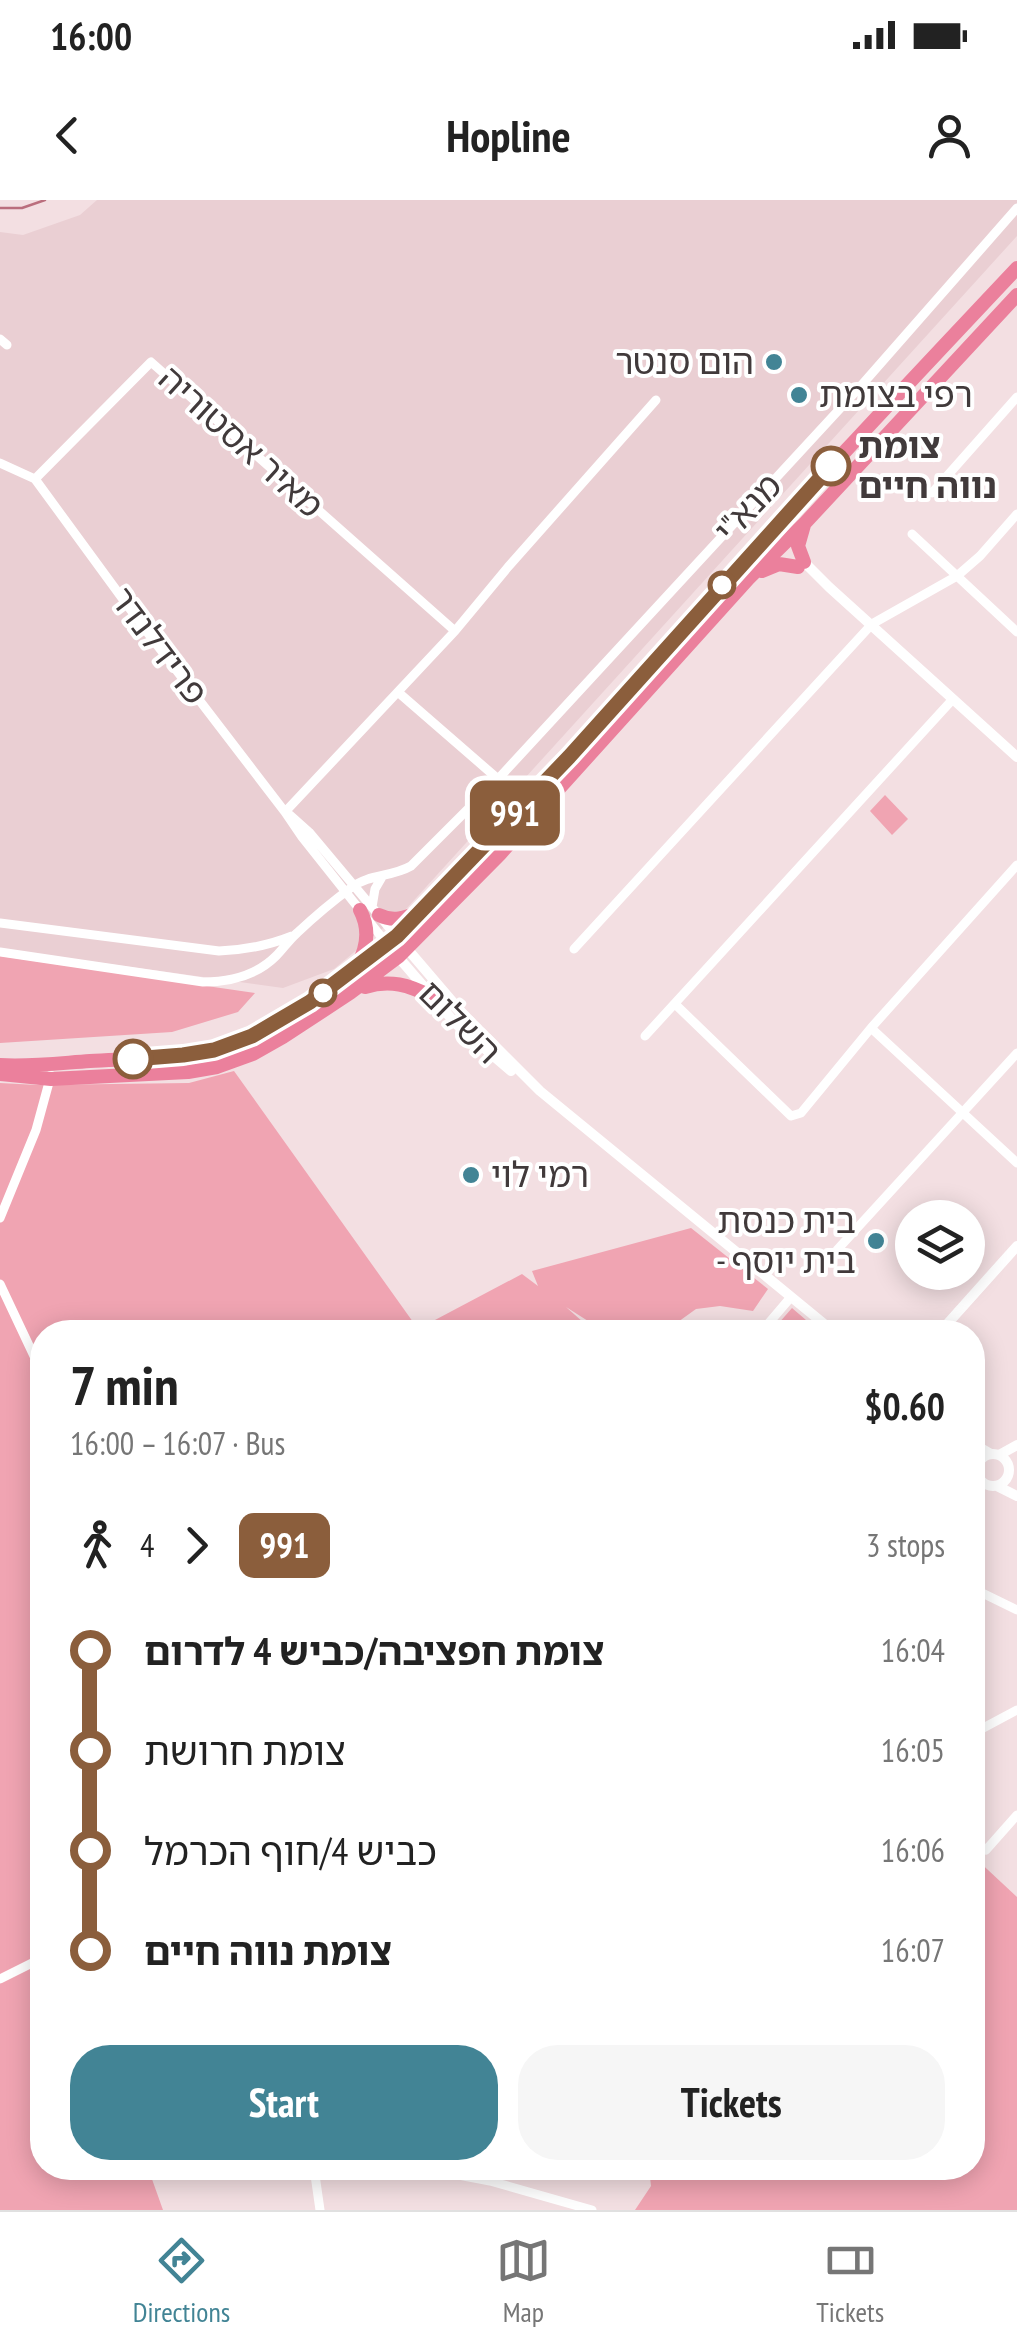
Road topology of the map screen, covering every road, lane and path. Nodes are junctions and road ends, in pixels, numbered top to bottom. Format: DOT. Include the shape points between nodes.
graph roads {
  1 [pos="1017,208"];
  2 [pos="1017,268"];
  3 [pos="1017,295"];
  4 [pos="1017,398"];
  5 [pos="656,400"];
  6 [pos="0,463"];
  7 [pos="36,479"];
  8 [pos="932,493"];
  9 [pos="1017,514"];
  10 [pos="804,522"];
  11 [pos="769,532"];
  12 [pos="912,534"];
  13 [pos="782,545"];
  14 [pos="801,564"];
  15 [pos="956,576"];
  16 [pos="748,580"];
  17 [pos="872,624"];
  18 [pos="454,631"];
  19 [pos="1017,632"];
  20 [pos="399,693"];
  21 [pos="953,699"];
  22 [pos="1017,757"];
  23 [pos="498,779"];
  24 [pos="285,812"];
  25 [pos="1017,865"];
  26 [pos="382,876"];
  27 [pos="350,889"];
  28 [pos="424,910"];
  29 [pos="370,911"];
  30 [pos="0,923"];
  31 [pos="294,935"];
  32 [pos="392,941"];
  33 [pos="574,949"];
  34 [pos="0,952"];
  35 [pos="402,953"];
  36 [pos="353,972"];
  37 [pos="350,992"];
  38 [pos="432,997"];
  39 [pos="675,1004"];
  40 [pos="872,1028"];
  41 [pos="646,1036"];
  42 [pos="1017,1053"];
  43 [pos="0,1065"];
  44 [pos="52,1072"];
  45 [pos="0,1074"];
  46 [pos="540,1091"];
  47 [pos="963,1112"];
  48 [pos="1017,1163"];
  49 [pos="0,1218"];
  50 [pos="1017,1246"];
  51 [pos="837,1250"];
  52 [pos="0,1284"];
  53 [pos="791,1297"];
  54 [pos="771,1320"];
  55 [pos="819,1320"];
  56 [pos="951,1320"];
  57 [pos="30,1348"];
  58 [pos="1017,1445"];
  59 [pos="985,1450"];
  60 [pos="995,1455"];
  61 [pos="985,1457"];
  62 [pos="1009,1470"];
  63 [pos="1017,1481"];
  64 [pos="985,1483"];
  65 [pos="997,1486"];
  66 [pos="1017,1496"];
  67 [pos="985,1594"];
  68 [pos="1017,1610"];
  69 [pos="1017,1710"];
  70 [pos="985,1727"];
  71 [pos="1017,1815"];
  72 [pos="985,1849"];
  73 [pos="30,1964"];
  74 [pos="0,1979"];
  75 [pos="316,2180"];
  76 [pos="485,2180"];
  77 [pos="320,2210"];
  78 [pos="592,2210"];
  1 -- 23 [label="street, מנא\"י"];
  2 -- 11 [label="highway"];
  3 -- 10 [label="highway"];
  4 -- 8 [label="street"];
  5 -- 18 [label="street"];
  6 -- 7 [label="street"];
  7 -- 18 [label="street, מאיר אסטוריה" via="151,362"];
  7 -- 24 [label="street, פרידלנדר"];
  9 -- 15 [label="street"];
  10 -- 13 [label="highway"];
  10 -- 14 [label="highway"];
  11 -- 13 [label="street"];
  11 -- 28 [label="highway"];
  12 -- 15 [label="street"];
  13 -- 14 [label="street"];
  13 -- 16 [label="highway"];
  14 -- 16 [label="highway" via="779,564"];
  14 -- 17 [label="street"];
  15 -- 17 [label="street"];
  15 -- 19 [label="street"];
  16 -- 35 [label="highway"];
  17 -- 21 [label="street"];
  17 -- 33 [label="street"];
  18 -- 20 [label="street"];
  20 -- 23 [label="street"];
  20 -- 24 [label="street"];
  21 -- 22 [label="street"];
  21 -- 39 [label="street"];
  23 -- 26 [label="street, מנא\"י" via="411,866"];
  24 -- 27 [label="street, פרידלנדר" via="309,832"];
  25 -- 40 [label="street"];
  26 -- 27 [label="street, מנא\"י"];
  26 -- 29 [label="street"];
  27 -- 29 [label="street, פרידלנדר"];
  27 -- 31 [label="street, מנא\"י"];
  28 -- 29 [label="highway" via="400,919"];
  28 -- 32 [label="highway"];
  29 -- 32 [label="street, פרידלנדר"];
  29 -- 32 [label="street, פרידלנדר"];
  29 -- 36 [label="highway" via="366,946"];
  30 -- 31 [label="street" via="219,951"];
  31 -- 34 [label="street, מנא\"י" via="253,973 220,982"];
  32 -- 35 [label="street, פרידלנדר"];
  32 -- 36 [label="highway"];
  35 -- 37 [label="highway"];
  35 -- 38 [label="street, השלום"];
  35 -- 46 [label="street, השלום"];
  36 -- 44 [label="highway" via="252,1036 214,1050"];
  37 -- 38 [label="highway" via="387,982"];
  37 -- 44 [label="highway" via="253,1054 217,1067"];
  38 -- 46 [label="street, השלום"];
  39 -- 40 [label="street" via="791,1116"];
  39 -- 41 [label="street"];
  40 -- 47 [label="street"];
  42 -- 47 [label="street"];
  43 -- 44 [label="highway"];
  44 -- 45 [label="highway"];
  44 -- 49 [label="street"];
  46 -- 53 [label="street, השלום"];
  47 -- 48 [label="street"];
  47 -- 51 [label="street"];
  50 -- 56 [label="street"];
  52 -- 57 [label="street"];
  53 -- 54 [label="street"];
  53 -- 55 [label="street, השלום"];
  58 -- 60 [label="street"];
  59 -- 60 [label="street"];
  60 -- 61 [label="street"];
  60 -- 62 [label="street"];
  62 -- 63 [label="street"];
  62 -- 65 [label="street"];
  64 -- 65 [label="street"];
  65 -- 66 [label="street"];
  67 -- 68 [label="street"];
  69 -- 70 [label="street"];
  71 -- 72 [label="street"];
  73 -- 74 [label="street"];
  75 -- 77 [label="street"];
  76 -- 78 [label="street"];
}
